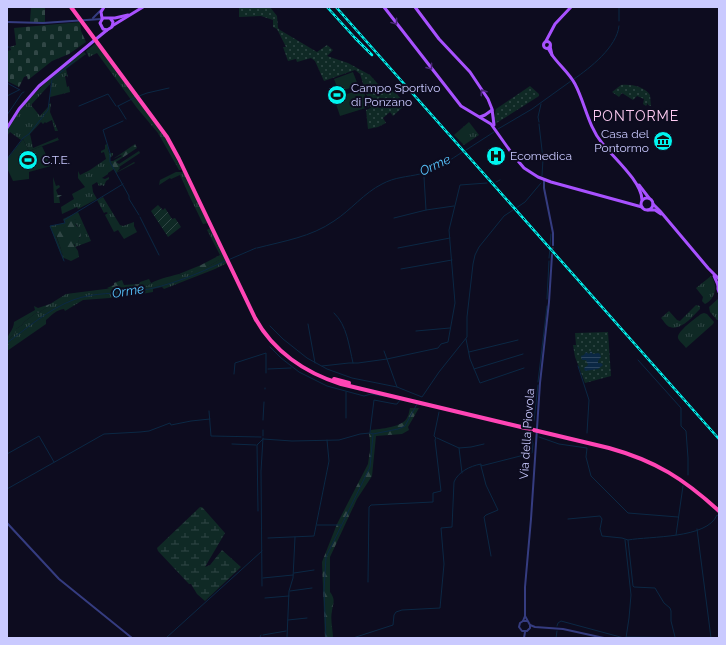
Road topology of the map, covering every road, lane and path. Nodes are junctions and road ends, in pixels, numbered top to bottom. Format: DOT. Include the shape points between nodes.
graph roads {
  1 [pos="71,7"];
  2 [pos="75,7"];
  3 [pos="143,7"];
  4 [pos="384,7"];
  5 [pos="415,7"];
  6 [pos="571,7"];
  7 [pos="103,8"];
  8 [pos="78,14"];
  9 [pos="128,15"];
  10 [pos="108,18"];
  11 [pos="91,19"];
  12 [pos="102,19"];
  13 [pos="7,22"];
  14 [pos="101,26"];
  15 [pos="112,26"];
  16 [pos="107,30"];
  17 [pos="550,33"];
  18 [pos="96,40"];
  19 [pos="546,41"];
  20 [pos="549,46"];
  21 [pos="492,110"];
  22 [pos="480,117"];
  23 [pos="494,127"];
  24 [pos="7,128"];
  25 [pos="544,179"];
  26 [pos="633,180"];
  27 [pos="649,199"];
  28 [pos="642,201"];
  29 [pos="628,202"];
  30 [pos="653,204"];
  31 [pos="642,207"];
  32 [pos="648,210"];
  33 [pos="665,218"];
  34 [pos="553,244"];
  35 [pos="552,255"];
  36 [pos="708,268"];
  37 [pos="719,279"];
  38 [pos="718,284"];
  39 [pos="719,292"];
  40 [pos="542,430"];
  41 [pos="719,508"];
  42 [pos="719,511"];
  43 [pos="7,523"];
  44 [pos="525,616"];
  45 [pos="523,621"];
  46 [pos="527,621"];
  47 [pos="530,624"];
  48 [pos="535,627"];
  49 [pos="529,630"];
  50 [pos="524,632"];
  51 [pos="524,637"];
  52 [pos="132,638"];
  53 [pos="604,638"];
  1 -- 8 [label="highway"];
  2 -- 8 [label="highway"];
  3 -- 9 [label="main road"];
  4 -- 22 [label="main road, one-way" via="460,106"];
  21 -- 5 [label="main road, one-way" via="488,99 470,72 439,40"];
  6 -- 17 [label="main road" via="556,22"];
  7 -- 10 [label="main road" via="103,13"];
  7 -- 11 [label="street"];
  7 -- 12 [label="main road"];
  8 -- 40 [label="highway" via="167,137 255,313 267,332 285,351 308,368 330,378"];
  9 -- 10 [label="main road"];
  9 -- 15 [label="main road"];
  10 -- 12 [label="main road"];
  10 -- 15 [label="main road" via="113,22"];
  11 -- 12 [label="street"];
  11 -- 13 [label="street" via="43,23"];
  11 -- 14 [label="street"];
  12 -- 14 [label="main road"];
  14 -- 16 [label="main road"];
  14 -- 18 [label="main road" via="101,32"];
  15 -- 16 [label="main road"];
  16 -- 18 [label="main road"];
  17 -- 19 [label="main road"];
  17 -- 20 [label="main road"];
  18 -- 24 [label="main road" via="39,86"];
  19 -- 20 [label="main road"];
  19 -- 20 [label="main road" via="544,46"];
  20 -- 26 [label="main road" via="552,55 575,84 595,133"];
  21 -- 22 [label="main road"];
  21 -- 23 [label="main road"];
  22 -- 23 [label="main road"];
  23 -- 25 [label="main road" via="521,165"];
  25 -- 29 [label="main road"];
  25 -- 34 [label="street"];
  26 -- 27 [label="main road"];
  26 -- 28 [label="main road" via="640,190"];
  27 -- 28 [label="main road"];
  27 -- 30 [label="main road"];
  28 -- 29 [label="main road"];
  28 -- 31 [label="main road"];
  29 -- 31 [label="main road"];
  30 -- 32 [label="main road"];
  30 -- 33 [label="main road"];
  31 -- 32 [label="main road"];
  32 -- 33 [label="main road" via="657,211"];
  33 -- 36 [label="main road"];
  35 -- 44 [label="street, Via della Piovola" via="540,383"];
  36 -- 37 [label="main road"];
  36 -- 38 [label="main road"];
  38 -- 39 [label="main road"];
  40 -- 41 [label="highway" via="649,458 692,484"];
  40 -- 42 [label="highway" via="652,462 684,481"];
  43 -- 52 [label="street" via="59,578"];
  44 -- 45 [label="street"];
  44 -- 46 [label="street"];
  45 -- 46 [label="street"];
  45 -- 50 [label="street" via="519,626"];
  46 -- 47 [label="street"];
  47 -- 48 [label="street"];
  47 -- 49 [label="street"];
  48 -- 49 [label="street"];
  48 -- 53 [label="street" via="562,629"];
  49 -- 50 [label="street"];
  50 -- 51 [label="street"];
}
